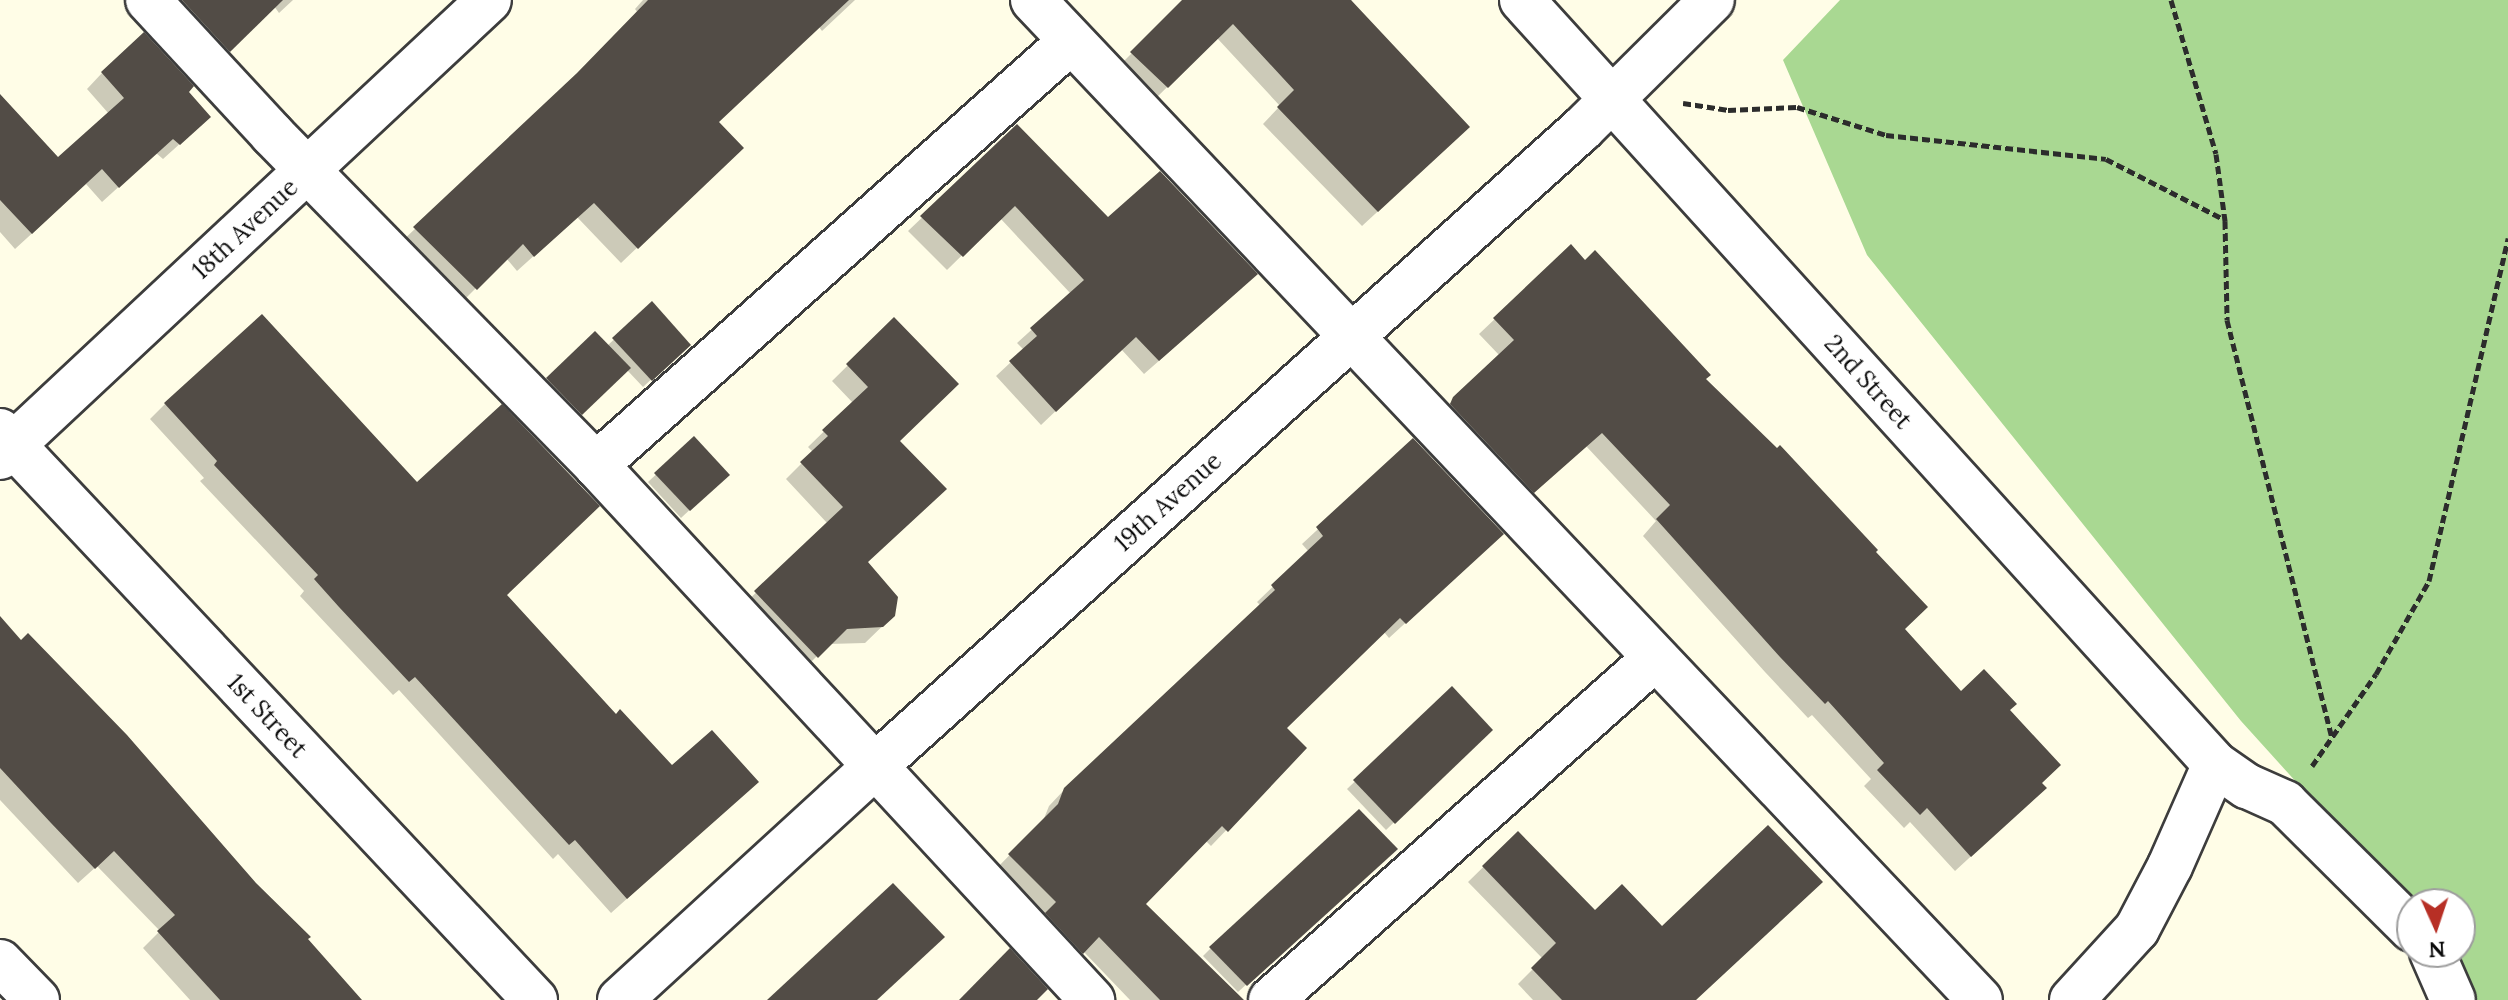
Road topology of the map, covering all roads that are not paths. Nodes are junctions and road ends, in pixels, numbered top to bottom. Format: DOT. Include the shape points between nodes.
graph roads {
  1 [pos="148,0"];
  2 [pos="489,0"];
  3 [pos="1033,0"];
  4 [pos="1522,0"];
  5 [pos="1712,0"];
  6 [pos="1071,41"];
  7 [pos="1611,100"];
  8 [pos="309,169"];
  9 [pos="1352,335"];
  10 [pos="4,445"];
  11 [pos="596,465"];
  12 [pos="1654,659"];
  13 [pos="2215,764"];
  14 [pos="875,766"];
  15 [pos="2396,913"];
  16 [pos="2439,968"];
  17 [pos="535,1000"];
  18 [pos="620,1000"];
  19 [pos="1092,1000"];
  20 [pos="1271,1000"];
  21 [pos="1980,1000"];
  22 [pos="2072,1000"];
  23 [pos="2453,1000"];
  1 -- 8 [label="street"];
  2 -- 8 [label="street, 18th Avenue"];
  3 -- 6 [label="street"];
  4 -- 7 [label="street, 2nd Street"];
  5 -- 7 [label="street, 19th Avenue"];
  6 -- 9 [label="street"];
  6 -- 11 [label="street"];
  7 -- 9 [label="street, 19th Avenue"];
  7 -- 13 [label="street, 2nd Street"];
  8 -- 10 [label="street, 18th Avenue"];
  8 -- 11 [label="street"];
  9 -- 12 [label="street"];
  9 -- 14 [label="street, 19th Avenue"];
  10 -- 17 [label="street, 1st Street"];
  11 -- 14 [label="street"];
  12 -- 20 [label="street"];
  12 -- 21 [label="street"];
  13 -- 15 [label="street, 2nd Street" via="2285,803"];
  13 -- 22 [label="street" via="2137,929"];
  14 -- 18 [label="street, 19th Avenue"];
  14 -- 19 [label="street"];
  16 -- 23 [label="street"];
}
